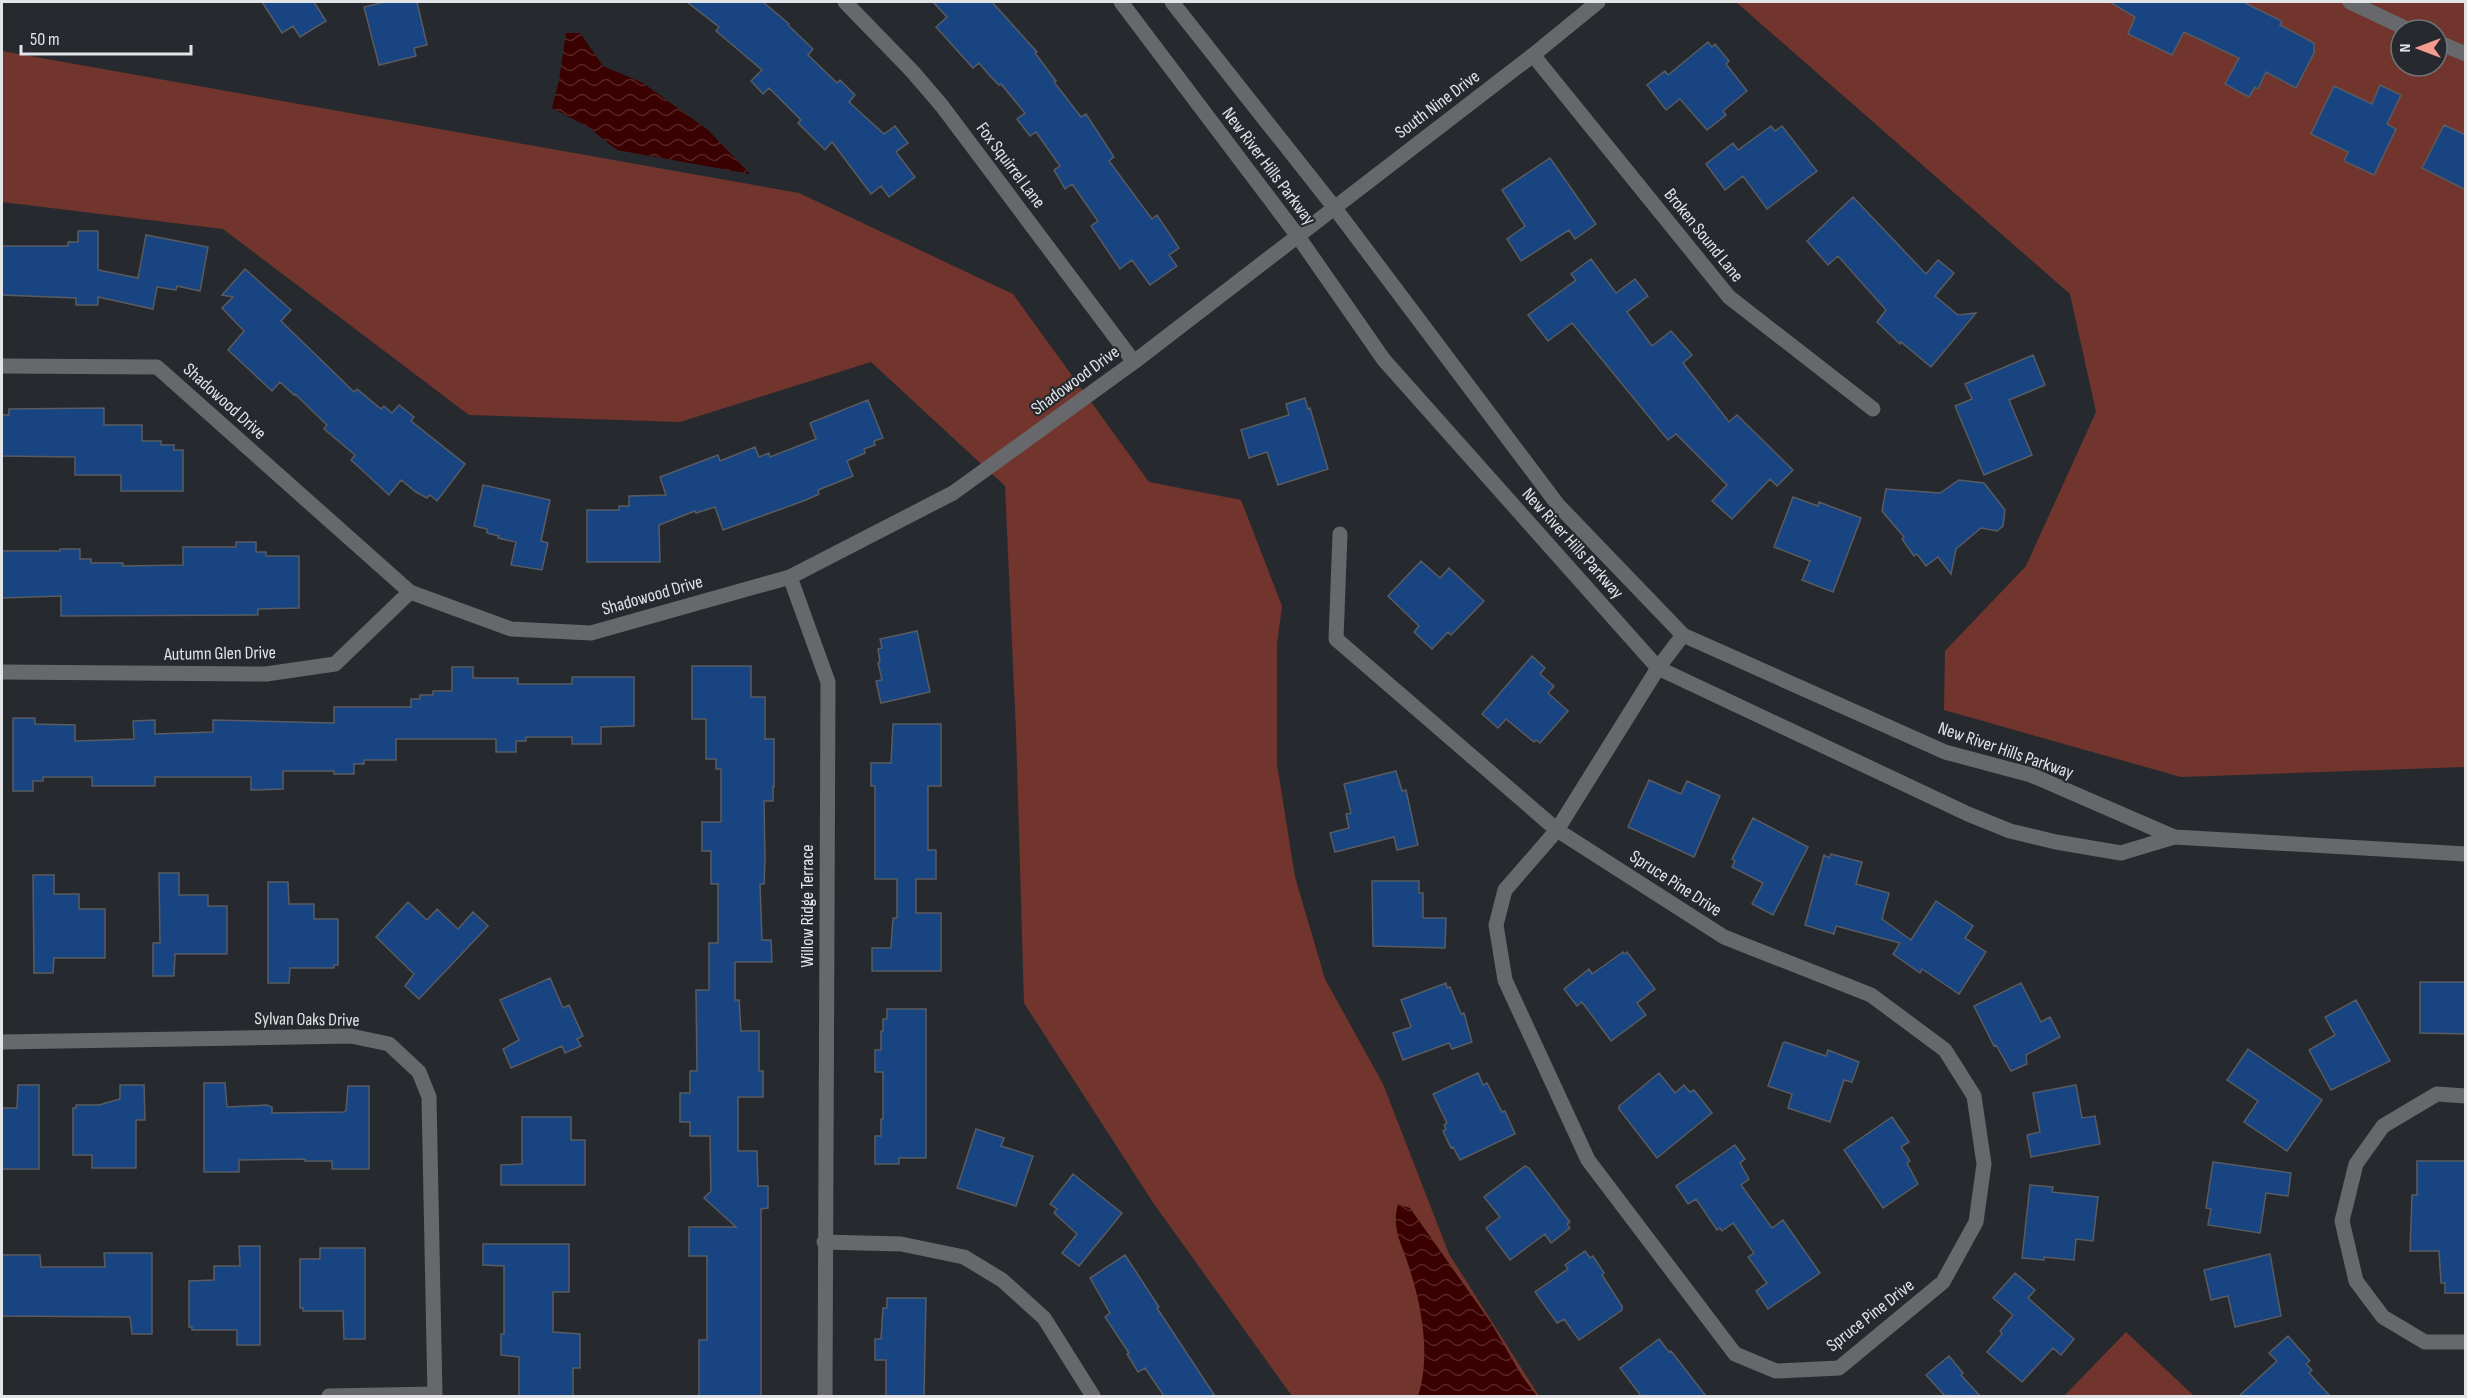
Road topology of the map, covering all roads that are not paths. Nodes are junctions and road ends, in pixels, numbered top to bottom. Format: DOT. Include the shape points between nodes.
graph roads {
  1 [pos="845,2"];
  2 [pos="1121,2"];
  3 [pos="1172,2"];
  4 [pos="1598,2"];
  5 [pos="2350,2"];
  6 [pos="2389,21"];
  7 [pos="2449,47"];
  8 [pos="2466,54"];
  9 [pos="1533,55"];
  10 [pos="1334,207"];
  11 [pos="1297,235"];
  12 [pos="1134,362"];
  13 [pos="2,366"];
  14 [pos="1873,409"];
  15 [pos="1340,534"];
  16 [pos="790,577"];
  17 [pos="410,592"];
  18 [pos="1683,635"];
  19 [pos="1658,668"];
  20 [pos="2,672"];
  21 [pos="1557,830"];
  22 [pos="2174,837"];
  23 [pos="2466,854"];
  24 [pos="2,1042"];
  25 [pos="2466,1096"];
  26 [pos="824,1242"];
  27 [pos="2466,1342"];
  28 [pos="435,1395"];
  29 [pos="329,1396"];
  30 [pos="825,1396"];
  31 [pos="1093,1396"];
  1 -- 12 [label="street, Fox Squirrel Lane" via="942,106"];
  2 -- 11 [label="street, New River Hills Parkway"];
  3 -- 10 [label="street, New River Hills Parkway"];
  4 -- 9 [label="street, South Nine Drive"];
  5 -- 6 [label="street"];
  7 -- 8 [label="street"];
  9 -- 10 [label="street, South Nine Drive"];
  9 -- 14 [label="street, Broken Sound Lane" via="1729,297"];
  10 -- 11 [label="street, South Nine Drive"];
  10 -- 18 [label="street, New River Hills Parkway" via="1558,505"];
  11 -- 12 [label="street, Shadowood Drive"];
  11 -- 19 [label="street, New River Hills Parkway" via="1384,360"];
  12 -- 16 [label="street, Shadowood Drive" via="953,493"];
  13 -- 17 [label="street, Shadowood Drive" via="157,367"];
  15 -- 21 [label="street, Spruce Pine Drive" via="1336,639"];
  16 -- 17 [label="street, Shadowood Drive" via="591,633 511,628"];
  16 -- 26 [label="street, Willow Ridge Terrace" via="828,682"];
  17 -- 20 [label="street, Autumn Glen Drive" via="335,664 266,674"];
  18 -- 19 [label="street, Spruce Pine Drive"];
  18 -- 22 [label="street, New River Hills Parkway" via="1945,752 2031,775"];
  19 -- 21 [label="street, Spruce Pine Drive"];
  19 -- 22 [label="street, New River Hills Parkway" via="2010,831 2121,853"];
  21 -- 21 [label="street, Spruce Pine Drive" via="1505,890 1496,925 1505,980 1588,1160 1735,1354 1776,1371 1839,1368 1943,1282 1976,1222 1984,1164 1974,1096 1945,1050 1871,995 1724,937"];
  22 -- 23 [label="street, New River Hills Parkway"];
  24 -- 28 [label="street, Sylvan Oaks Drive" via="351,1036 389,1044 419,1072 429,1097"];
  25 -- 27 [label="street" via="2437,1094 2383,1126 2356,1164 2342,1221 2356,1281 2383,1317 2425,1342"];
  26 -- 30 [label="street, Willow Ridge Terrace"];
  26 -- 31 [label="street" via="901,1244 964,1257 1002,1280 1044,1318"];
  28 -- 29 [label="street"];
}
